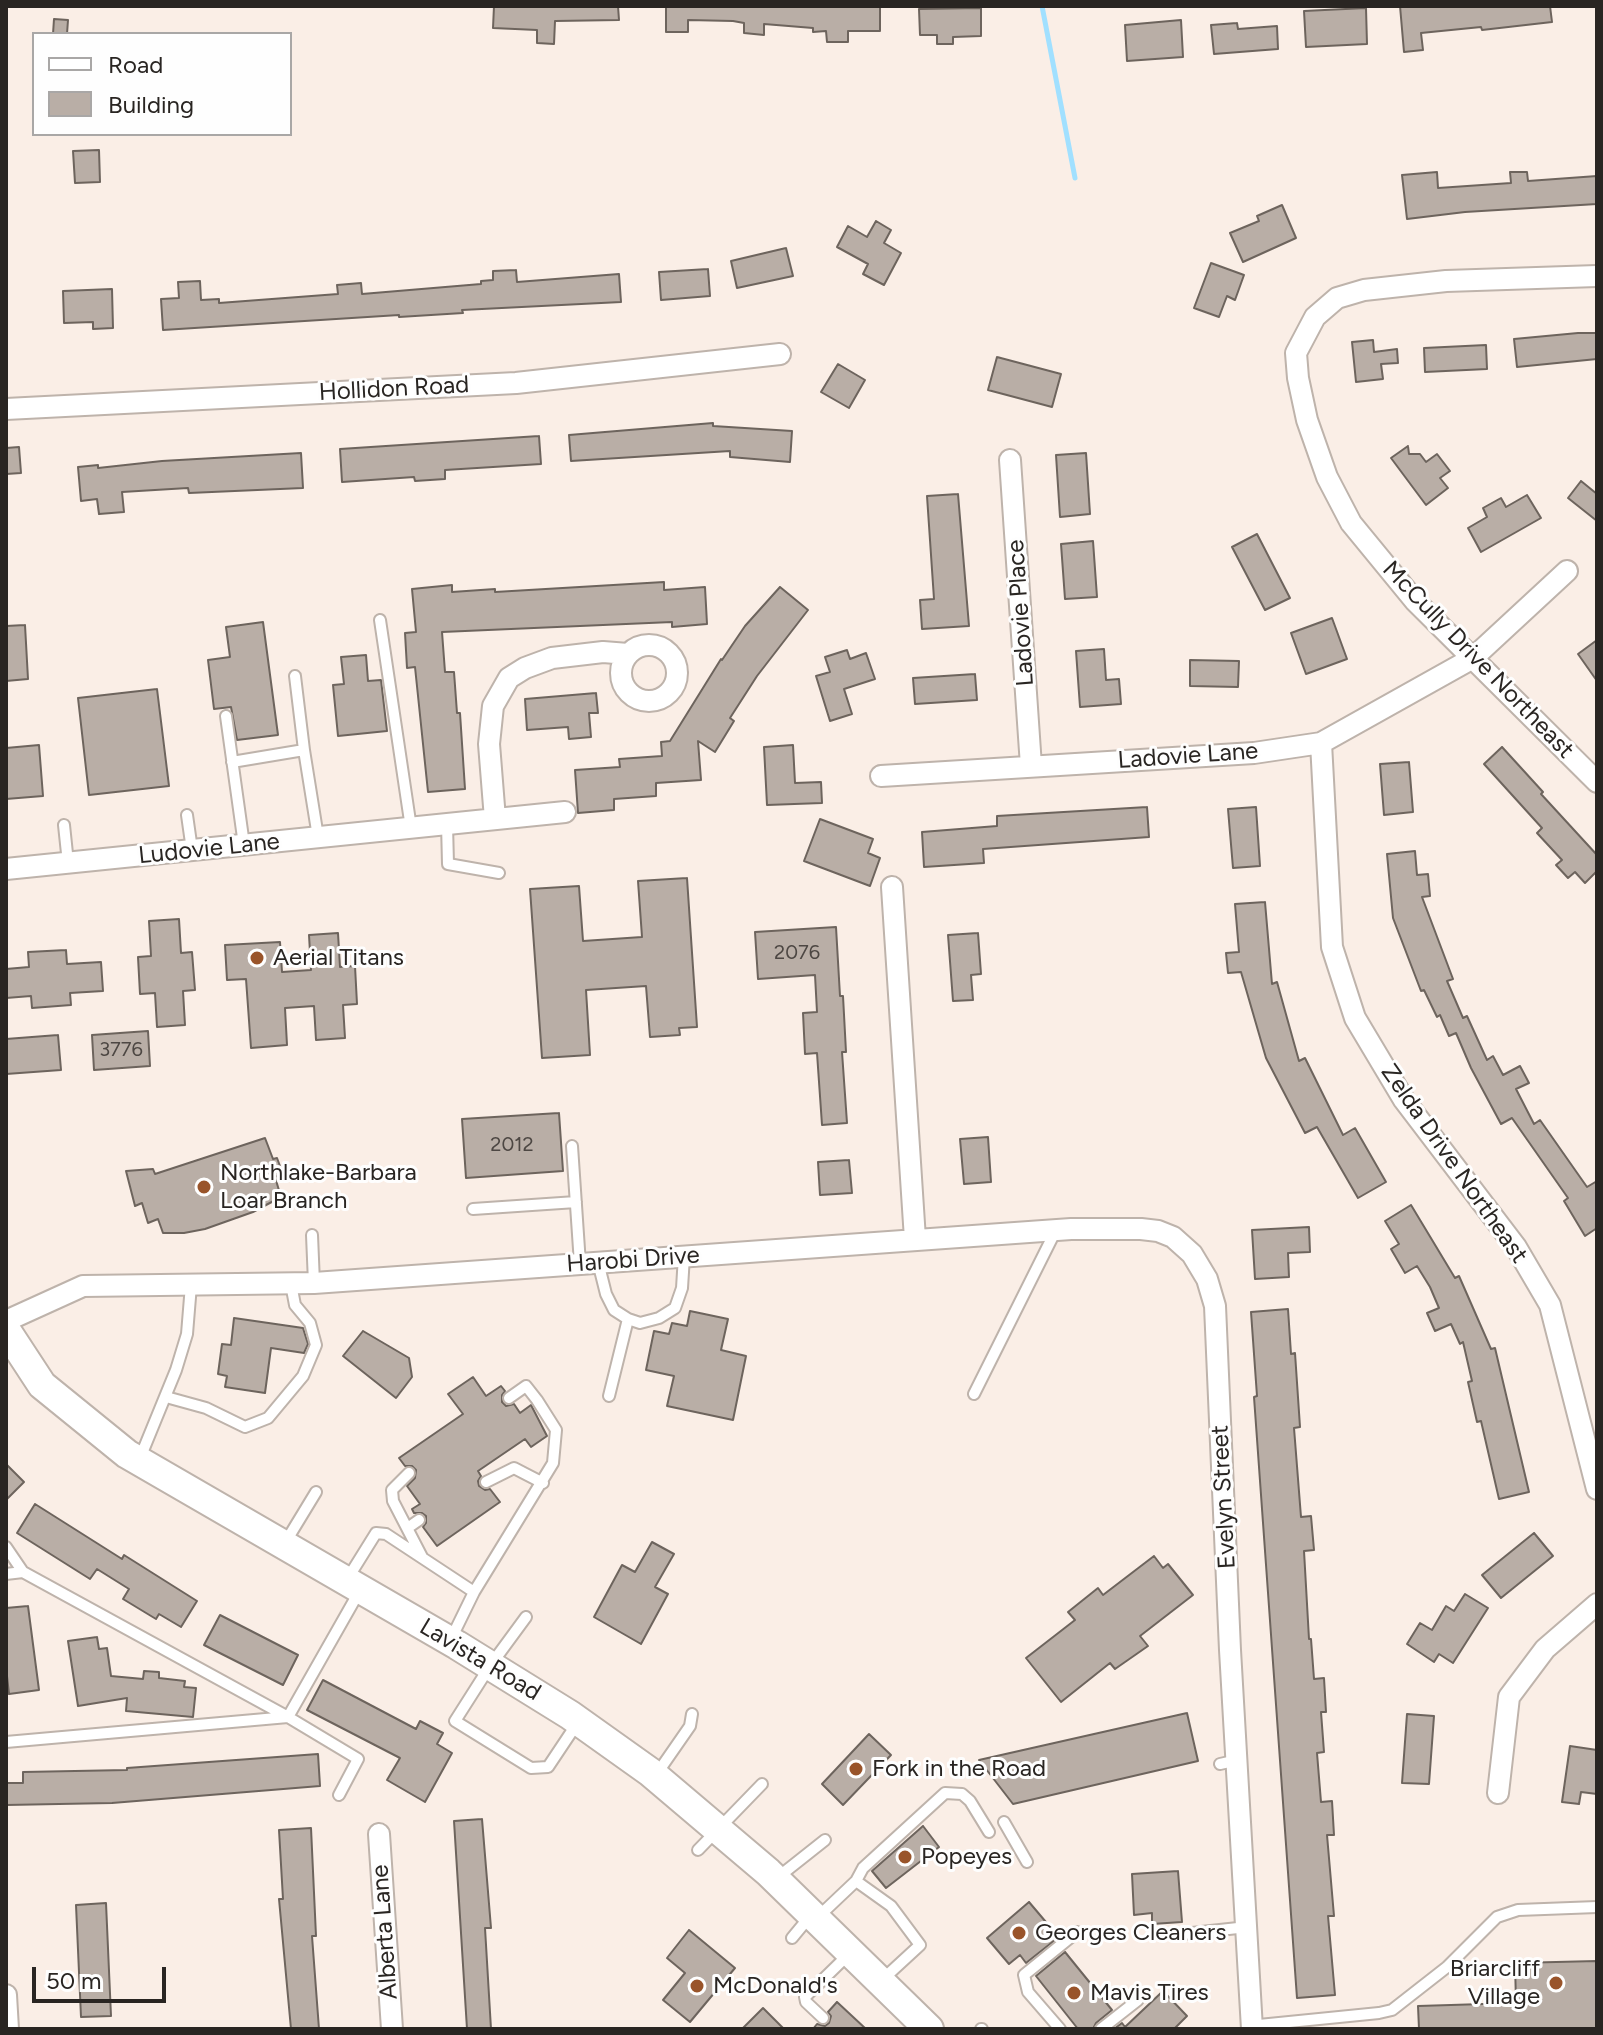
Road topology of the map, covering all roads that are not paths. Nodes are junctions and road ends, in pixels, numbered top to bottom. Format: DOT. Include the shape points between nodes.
graph roads {
  1 [pos="1597,276"];
  2 [pos="780,354"];
  3 [pos="6,409"];
  4 [pos="1010,460"];
  5 [pos="1567,571"];
  6 [pos="380,620"];
  7 [pos="628,654"];
  8 [pos="1473,658"];
  9 [pos="295,676"];
  10 [pos="226,716"];
  11 [pos="1321,743"];
  12 [pos="304,750"];
  13 [pos="232,762"];
  14 [pos="1031,766"];
  15 [pos="881,776"];
  16 [pos="1597,782"];
  17 [pos="565,812"];
  18 [pos="187,815"];
  19 [pos="495,819"];
  20 [pos="447,824"];
  21 [pos="64,825"];
  22 [pos="411,828"];
  23 [pos="318,837"];
  24 [pos="244,845"];
  25 [pos="192,850"];
  26 [pos="68,863"];
  27 [pos="6,869"];
  28 [pos="499,873"];
  29 [pos="892,887"];
  30 [pos="572,1146"];
  31 [pos="576,1202"];
  32 [pos="473,1209"];
  33 [pos="1056,1230"];
  34 [pos="312,1235"];
  35 [pos="915,1239"];
  36 [pos="684,1256"];
  37 [pos="589,1263"];
  38 [pos="314,1283"];
  39 [pos="291,1284"];
  40 [pos="191,1285"];
  41 [pos="628,1319"];
  42 [pos="6,1321"];
  43 [pos="6,1330"];
  44 [pos="974,1394"];
  45 [pos="609,1396"];
  46 [pos="166,1397"];
  47 [pos="509,1398"];
  48 [pos="138,1461"];
  49 [pos="409,1473"];
  50 [pos="486,1482"];
  51 [pos="543,1483"];
  52 [pos="1597,1489"];
  53 [pos="316,1492"];
  54 [pos="419,1520"];
  55 [pos="409,1527"];
  56 [pos="284,1545"];
  57 [pos="6,1547"];
  58 [pos="422,1557"];
  59 [pos="23,1572"];
  60 [pos="6,1574"];
  61 [pos="353,1585"];
  62 [pos="474,1592"];
  63 [pos="1597,1604"];
  64 [pos="526,1617"];
  65 [pos="450,1641"];
  66 [pos="490,1666"];
  67 [pos="692,1714"];
  68 [pos="288,1717"];
  69 [pos="579,1721"];
  70 [pos="6,1742"];
  71 [pos="655,1776"];
  72 [pos="762,1784"];
  73 [pos="1498,1793"];
  74 [pos="339,1795"];
  75 [pos="1004,1822"];
  76 [pos="717,1828"];
  77 [pos="989,1832"];
  78 [pos="379,1834"];
  79 [pos="825,1840"];
  80 [pos="698,1850"];
  81 [pos="1027,1862"];
  82 [pos="776,1879"];
  83 [pos="856,1881"];
  84 [pos="1597,1907"];
  85 [pos="814,1916"];
  86 [pos="1247,1927"];
  87 [pos="1077,1932"];
  88 [pos="1174,1935"];
  89 [pos="792,1938"];
  90 [pos="851,1953"];
  91 [pos="880,1981"];
  92 [pos="6,1995"];
  93 [pos="1138,2000"];
  94 [pos="823,2018"];
  95 [pos="918,2025"];
  96 [pos="1250,2027"];
  97 [pos="8,2029"];
  98 [pos="392,2029"];
  99 [pos="1060,2029"];
  100 [pos="1101,2029"];
  1 -- 8 [label="street, McCully Drive Northeast" via="1446,281 1364,290 1337,298 1315,317 1296,353 1307,420 1351,523 1415,601"];
  2 -- 3 [label="street, Hollidon Road" via="516,383"];
  4 -- 14 [label="street, Ladovie Place"];
  5 -- 8 [label="street, Ladovie Lane"];
  6 -- 22 [label="lane"];
  7 -- 19 [label="street" via="552,658 509,678 493,706 489,744"];
  8 -- 11 [label="street, Ladovie Lane"];
  8 -- 16 [label="street, McCully Drive Northeast"];
  9 -- 12 [label="lane"];
  10 -- 13 [label="lane"];
  11 -- 14 [label="street, Ladovie Lane" via="1254,753"];
  11 -- 52 [label="street, Zelda Drive Northeast" via="1332,947 1355,1018 1404,1100 1516,1247 1550,1305"];
  12 -- 13 [label="lane"];
  12 -- 23 [label="lane"];
  13 -- 24 [label="lane"];
  14 -- 15 [label="street, Ladovie Lane"];
  17 -- 19 [label="street, Ludovie Lane"];
  18 -- 25 [label="lane"];
  19 -- 20 [label="street, Ludovie Lane"];
  20 -- 22 [label="street, Ludovie Lane"];
  20 -- 28 [label="lane" via="448,864"];
  21 -- 26 [label="lane"];
  22 -- 23 [label="street, Ludovie Lane"];
  23 -- 24 [label="street, Ludovie Lane"];
  24 -- 25 [label="street, Ludovie Lane"];
  25 -- 26 [label="street, Ludovie Lane"];
  26 -- 27 [label="street, Ludovie Lane"];
  29 -- 35 [label="street"];
  30 -- 31 [label="lane"];
  31 -- 32 [label="lane"];
  31 -- 37 [label="lane"];
  33 -- 35 [label="street, Evelyn Street"];
  33 -- 44 [label="lane"];
  33 -- 86 [label="street, Evelyn Street" via="1158,1231 1173,1237 1192,1254 1215,1306 1229,1762"];
  34 -- 38 [label="lane"];
  35 -- 36 [label="street, Harobi Drive"];
  36 -- 37 [label="street, Harobi Drive"];
  36 -- 41 [label="lane" via="675,1308 640,1323"];
  37 -- 38 [label="street, Harobi Drive"];
  37 -- 41 [label="lane" via="614,1310"];
  38 -- 39 [label="street, Harobi Drive"];
  39 -- 40 [label="street, Harobi Drive"];
  39 -- 46 [label="lane" via="295,1305 310,1323 316,1345 303,1376 268,1418 245,1427"];
  40 -- 42 [label="street, Harobi Drive" via="83,1286"];
  40 -- 46 [label="lane" via="187,1334"];
  41 -- 45 [label="lane"];
  43 -- 48 [label="main road, Lavista Road" via="42,1385"];
  46 -- 48 [label="lane"];
  47 -- 51 [label="lane" via="526,1386 556,1430 553,1463"];
  48 -- 56 [label="main road, Lavista Road"];
  49 -- 55 [label="lane" via="392,1490"];
  50 -- 51 [label="lane" via="514,1468"];
  51 -- 62 [label="lane"];
  53 -- 56 [label="lane"];
  54 -- 55 [label="lane"];
  55 -- 58 [label="lane"];
  56 -- 61 [label="main road, Lavista Road"];
  57 -- 59 [label="lane"];
  58 -- 61 [label="lane" via="376,1533"];
  58 -- 62 [label="lane"];
  59 -- 60 [label="lane"];
  59 -- 68 [label="lane"];
  61 -- 65 [label="main road, Lavista Road"];
  61 -- 68 [label="lane"];
  62 -- 65 [label="lane"];
  63 -- 73 [label="street" via="1545,1649 1509,1697"];
  64 -- 66 [label="lane"];
  65 -- 66 [label="main road, Lavista Road"];
  66 -- 69 [label="main road, Lavista Road"];
  66 -- 69 [label="lane" via="455,1721 531,1768 548,1767"];
  67 -- 71 [label="lane" via="690,1726"];
  68 -- 70 [label="lane"];
  68 -- 74 [label="lane" via="358,1759"];
  69 -- 71 [label="main road, Lavista Road"];
  71 -- 76 [label="main road, Lavista Road"];
  72 -- 76 [label="lane"];
  75 -- 81 [label="lane"];
  76 -- 80 [label="lane"];
  76 -- 82 [label="main road, Lavista Road"];
  77 -- 83 [label="lane" via="970,1801 962,1794 945,1793 863,1868"];
  78 -- 98 [label="street, Alberta Lane"];
  79 -- 82 [label="lane"];
  82 -- 85 [label="main road, Lavista Road"];
  83 -- 85 [label="lane"];
  83 -- 91 [label="lane" via="891,1906 920,1945"];
  84 -- 96 [label="lane" via="1518,1910 1497,1917 1447,1967 1392,2010"];
  85 -- 89 [label="lane"];
  85 -- 90 [label="main road, Lavista Road"];
  86 -- 88 [label="lane"];
  86 -- 96 [label="street, Evelyn Street"];
  87 -- 99 [label="lane" via="1024,1975 1028,1992"];
  90 -- 91 [label="main road, Lavista Road"];
  90 -- 94 [label="lane" via="805,1997"];
  91 -- 95 [label="main road, Lavista Road"];
  92 -- 97 [label="street"];
  93 -- 100 [label="lane"];
}
